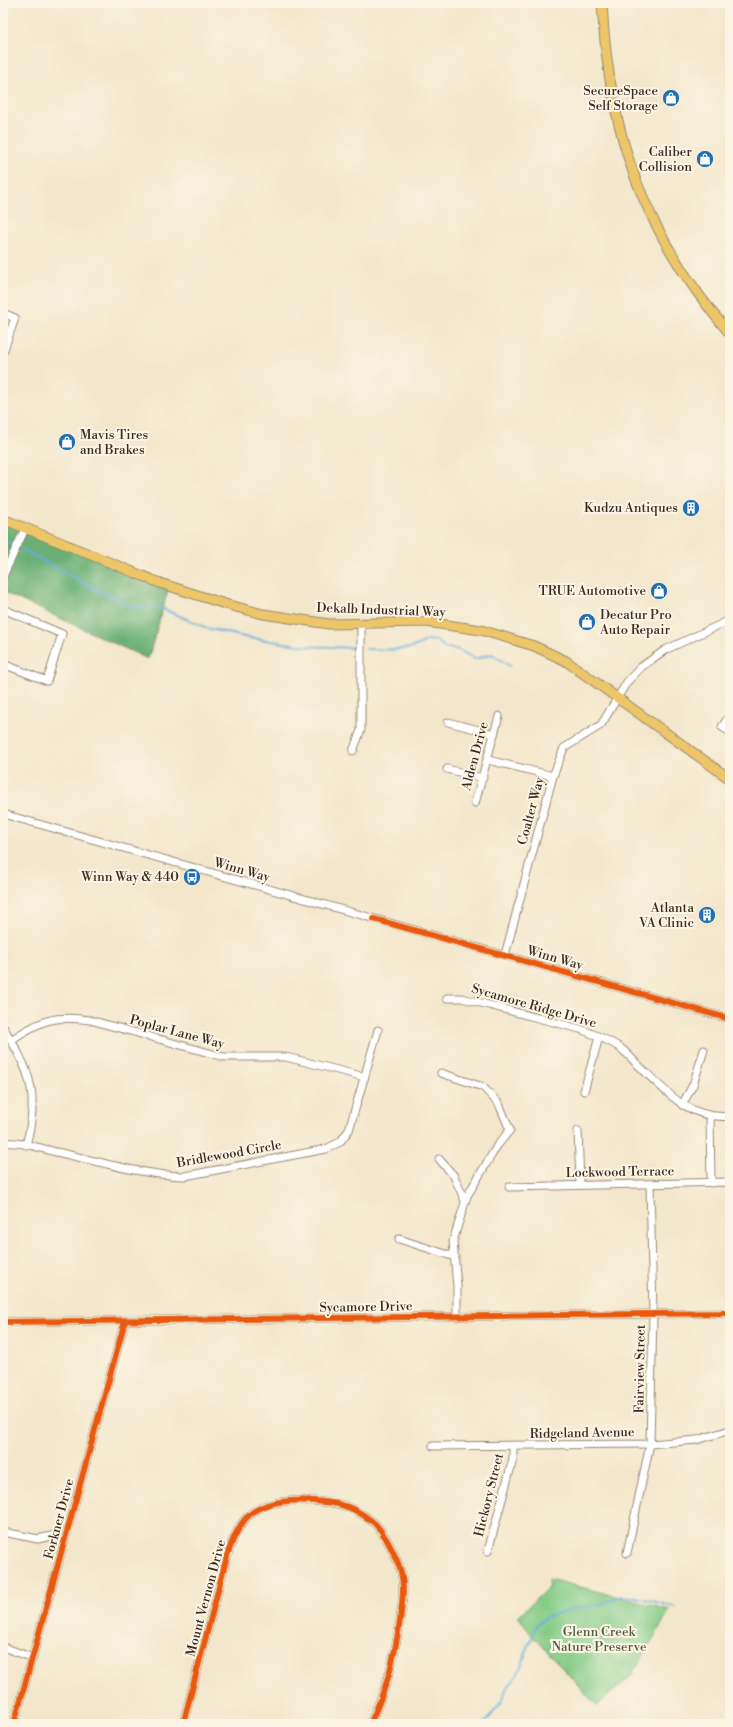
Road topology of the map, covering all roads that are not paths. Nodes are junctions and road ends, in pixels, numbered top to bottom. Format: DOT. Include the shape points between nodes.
graph roads {
  1 [pos="602,3"];
  2 [pos="3,313"];
  3 [pos="730,334"];
  4 [pos="3,352"];
  5 [pos="3,519"];
  6 [pos="26,529"];
  7 [pos="3,576"];
  8 [pos="3,609"];
  9 [pos="730,620"];
  10 [pos="361,623"];
  11 [pos="3,664"];
  12 [pos="618,698"];
  13 [pos="730,715"];
  14 [pos="498,716"];
  15 [pos="448,722"];
  16 [pos="730,732"];
  17 [pos="494,734"];
  18 [pos="352,751"];
  19 [pos="488,760"];
  20 [pos="446,769"];
  21 [pos="554,776"];
  22 [pos="483,778"];
  23 [pos="730,779"];
  24 [pos="475,803"];
  25 [pos="3,814"];
  26 [pos="505,955"];
  27 [pos="447,998"];
  28 [pos="730,1020"];
  29 [pos="3,1027"];
  30 [pos="378,1030"];
  31 [pos="598,1037"];
  32 [pos="11,1040"];
  33 [pos="704,1050"];
  34 [pos="441,1073"];
  35 [pos="365,1077"];
  36 [pos="584,1091"];
  37 [pos="682,1105"];
  38 [pos="710,1116"];
  39 [pos="730,1116"];
  40 [pos="578,1131"];
  41 [pos="3,1143"];
  42 [pos="26,1145"];
  43 [pos="438,1158"];
  44 [pos="730,1182"];
  45 [pos="711,1183"];
  46 [pos="580,1184"];
  47 [pos="650,1184"];
  48 [pos="509,1187"];
  49 [pos="465,1201"];
  50 [pos="400,1239"];
  51 [pos="455,1257"];
  52 [pos="730,1313"];
  53 [pos="653,1315"];
  54 [pos="457,1317"];
  55 [pos="125,1321"];
  56 [pos="3,1322"];
  57 [pos="730,1430"];
  58 [pos="650,1444"];
  59 [pos="433,1446"];
  60 [pos="512,1446"];
  61 [pos="3,1532"];
  62 [pos="64,1540"];
  63 [pos="488,1550"];
  64 [pos="627,1553"];
  65 [pos="3,1647"];
  66 [pos="33,1658"];
  67 [pos="14,1724"];
  68 [pos="183,1724"];
  69 [pos="370,1724"];
  1 -- 3 [label="main road" via="608,77 617,124 635,179 675,260"];
  2 -- 4 [label="street" via="15,318"];
  5 -- 6 [label="main road, Dekalb Industrial Way"];
  6 -- 7 [label="street"];
  6 -- 10 [label="main road, Dekalb Industrial Way" via="160,583 226,604 293,619 329,624"];
  8 -- 11 [label="street" via="62,634 47,681"];
  9 -- 12 [label="street" via="657,655 630,679"];
  10 -- 12 [label="main road, Dekalb Industrial Way" via="426,622 481,630 534,646 566,661"];
  10 -- 18 [label="street" via="362,730"];
  12 -- 21 [label="street, Coalter Way" via="601,724 564,748"];
  12 -- 23 [label="main road, Dekalb Industrial Way"];
  13 -- 16 [label="street" via="722,727"];
  14 -- 17 [label="street, Alden Drive"];
  15 -- 17 [label="street"];
  17 -- 19 [label="street, Alden Drive"];
  19 -- 21 [label="street"];
  19 -- 22 [label="street, Alden Drive"];
  20 -- 22 [label="street"];
  21 -- 26 [label="street, Coalter Way"];
  22 -- 24 [label="street, Alden Drive"];
  25 -- 26 [label="street, Winn Way"];
  26 -- 28 [label="street, Winn Way"];
  27 -- 31 [label="street, Sycamore Ridge Drive" via="462,998 580,1029"];
  29 -- 32 [label="street"];
  30 -- 35 [label="street, Bridlewood Circle"];
  31 -- 36 [label="street"];
  31 -- 37 [label="street, Sycamore Ridge Drive" via="620,1047 666,1093"];
  32 -- 35 [label="street, Poplar Lane Way" via="36,1024 72,1018 90,1020 224,1057 286,1057"];
  32 -- 42 [label="street" via="32,1086 33,1111"];
  33 -- 37 [label="street" via="693,1085"];
  34 -- 49 [label="street" via="483,1087 499,1104 510,1130 497,1146"];
  35 -- 42 [label="street, Bridlewood Circle" via="349,1130 340,1142 326,1149 181,1176 126,1168"];
  37 -- 38 [label="street, Sycamore Ridge Drive"];
  38 -- 39 [label="street, Sycamore Ridge Drive"];
  38 -- 45 [label="street"];
  40 -- 46 [label="street"];
  41 -- 42 [label="street, Bridlewood Circle"];
  43 -- 49 [label="street" via="454,1176"];
  44 -- 45 [label="street, Lockwood Terrace"];
  45 -- 47 [label="street, Lockwood Terrace"];
  46 -- 47 [label="street, Lockwood Terrace"];
  46 -- 48 [label="street, Lockwood Terrace"];
  47 -- 53 [label="street, Fairview Street"];
  49 -- 51 [label="street" via="453,1241"];
  50 -- 51 [label="street"];
  51 -- 54 [label="street"];
  52 -- 53 [label="street, Sycamore Drive"];
  53 -- 54 [label="street, Sycamore Drive"];
  53 -- 58 [label="street, Fairview Street"];
  54 -- 55 [label="street, Sycamore Drive"];
  55 -- 56 [label="street, Sycamore Drive"];
  55 -- 62 [label="street, Forkner Drive"];
  57 -- 58 [label="street, Ridgeland Avenue" via="696,1440"];
  58 -- 60 [label="street, Ridgeland Avenue"];
  58 -- 64 [label="street, Fairview Street"];
  59 -- 60 [label="street, Ridgeland Avenue"];
  60 -- 63 [label="street, Hickory Street" via="513,1459"];
  61 -- 62 [label="street" via="38,1539 51,1536"];
  62 -- 66 [label="street, Forkner Drive"];
  65 -- 66 [label="street"];
  66 -- 67 [label="street, Forkner Drive"];
  68 -- 69 [label="street, Mount Vernon Drive" via="235,1533 247,1517 264,1506 280,1501 339,1504 357,1511 375,1524 393,1550 401,1572 404,1595 396,1651 384,1693"];
}
